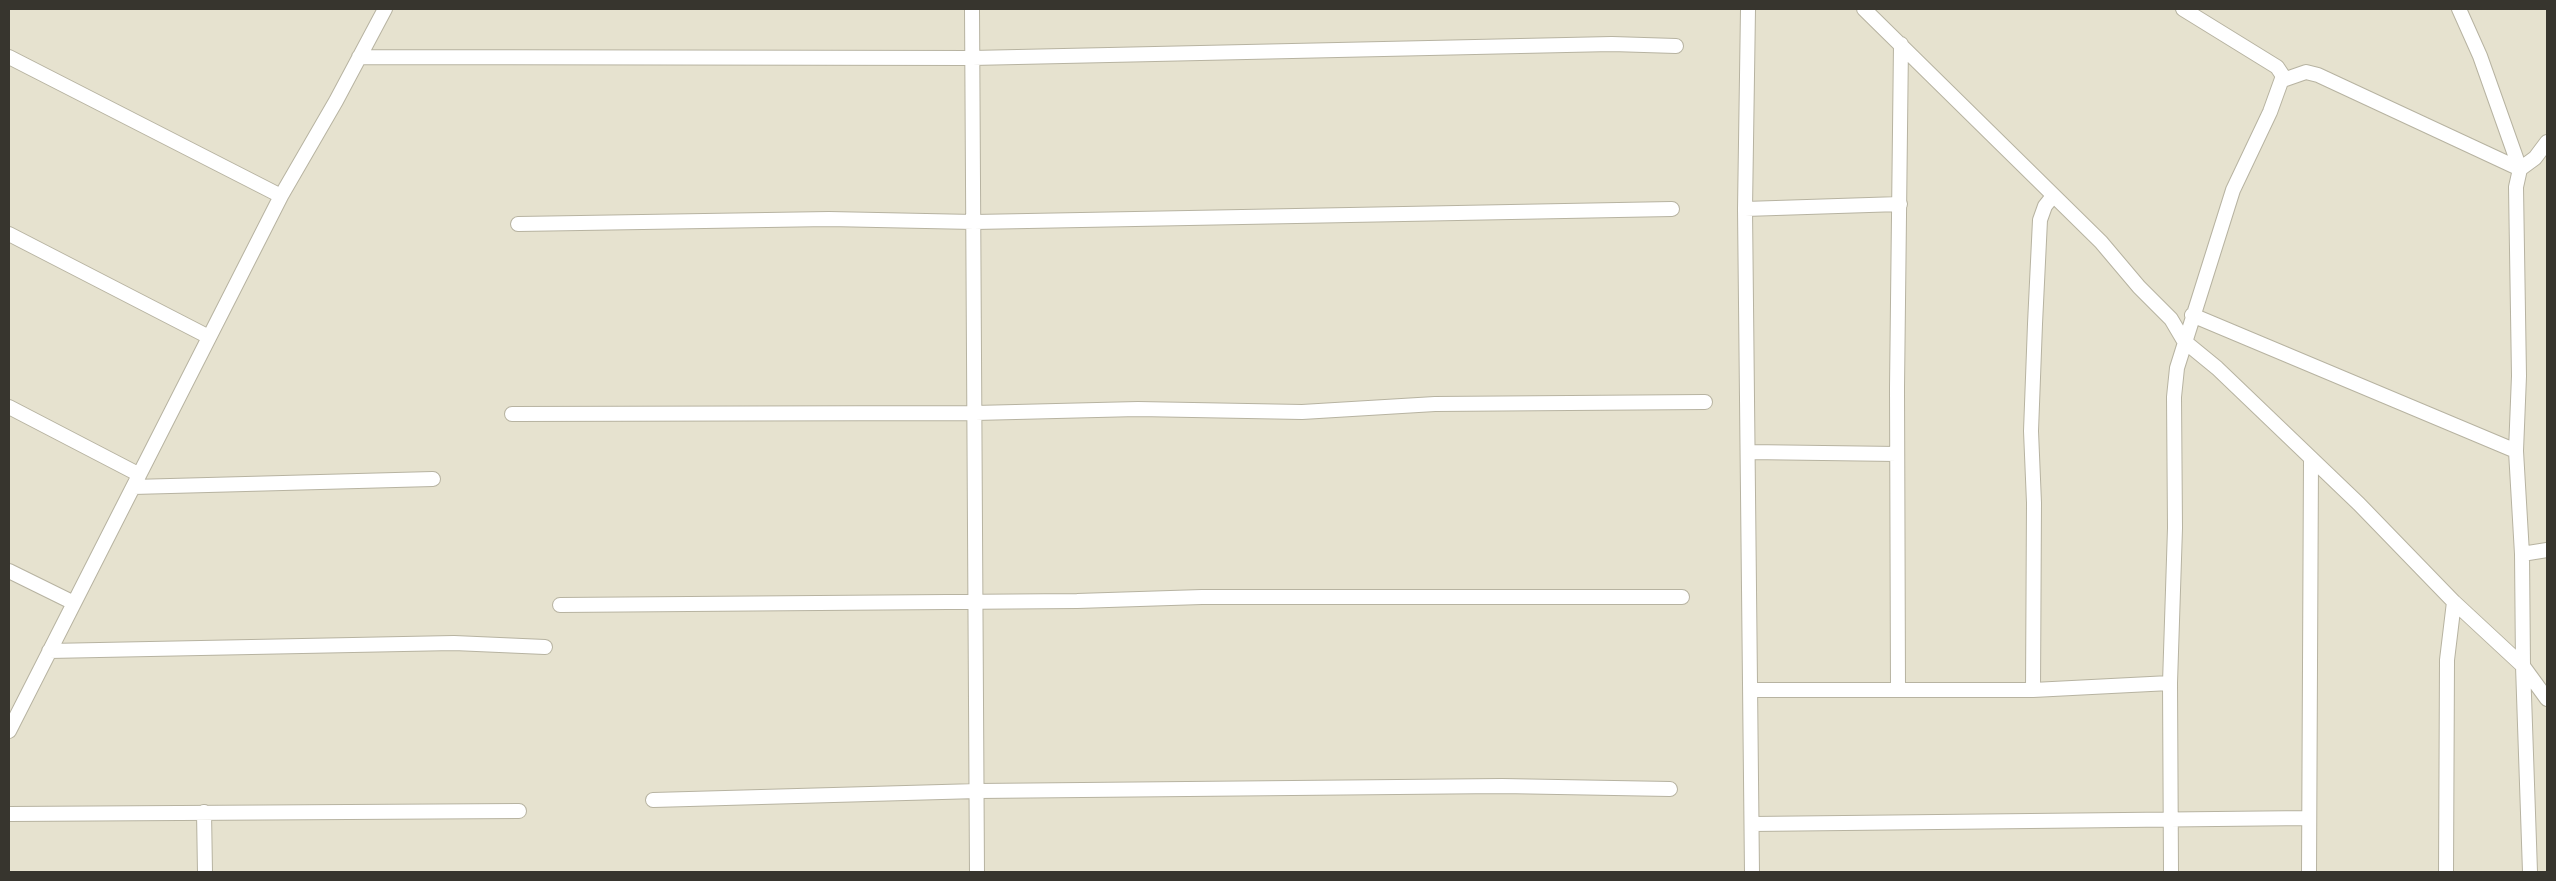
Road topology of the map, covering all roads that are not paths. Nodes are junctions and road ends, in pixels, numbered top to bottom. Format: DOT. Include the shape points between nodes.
graph roads {
  1 [pos="385,9"];
  2 [pos="972,9"];
  3 [pos="1748,9"];
  4 [pos="1864,9"];
  5 [pos="2183,9"];
  6 [pos="2459,9"];
  7 [pos="1902,44"];
  8 [pos="1676,46"];
  9 [pos="9,57"];
  10 [pos="359,57"];
  11 [pos="972,58"];
  12 [pos="2282,80"];
  13 [pos="2547,142"];
  14 [pos="2520,170"];
  15 [pos="281,196"];
  16 [pos="2053,196"];
  17 [pos="1900,204"];
  18 [pos="1672,209"];
  19 [pos="1746,209"];
  20 [pos="974,222"];
  21 [pos="518,224"];
  22 [pos="9,234"];
  23 [pos="2192,315"];
  24 [pos="209,337"];
  25 [pos="2184,341"];
  26 [pos="1705,402"];
  27 [pos="9,407"];
  28 [pos="975,413"];
  29 [pos="512,414"];
  30 [pos="1749,452"];
  31 [pos="2516,452"];
  32 [pos="1898,454"];
  33 [pos="2311,459"];
  34 [pos="433,479"];
  35 [pos="136,480"];
  36 [pos="2547,550"];
  37 [pos="2522,554"];
  38 [pos="9,571"];
  39 [pos="1682,597"];
  40 [pos="977,600"];
  41 [pos="2454,602"];
  42 [pos="74,603"];
  43 [pos="560,605"];
  44 [pos="545,647"];
  45 [pos="49,651"];
  46 [pos="2523,666"];
  47 [pos="2170,683"];
  48 [pos="1898,689"];
  49 [pos="1751,690"];
  50 [pos="2034,690"];
  51 [pos="2547,699"];
  52 [pos="9,731"];
  53 [pos="1670,790"];
  54 [pos="978,791"];
  55 [pos="654,800"];
  56 [pos="518,811"];
  57 [pos="204,812"];
  58 [pos="9,814"];
  59 [pos="2171,818"];
  60 [pos="2309,818"];
  61 [pos="1752,824"];
  62 [pos="205,872"];
  63 [pos="978,872"];
  64 [pos="1752,872"];
  65 [pos="2171,872"];
  66 [pos="2309,872"];
  67 [pos="2446,872"];
  68 [pos="2530,872"];
  1 -- 10 [label="street"];
  2 -- 11 [label="street"];
  3 -- 19 [label="street"];
  4 -- 7 [label="street"];
  5 -- 12 [label="street" via="2276,67 2282,73"];
  6 -- 14 [label="street" via="2477,47"];
  7 -- 16 [label="street"];
  7 -- 17 [label="street"];
  8 -- 11 [label="street" via="1612,44"];
  9 -- 15 [label="street"];
  10 -- 11 [label="street"];
  10 -- 15 [label="street"];
  11 -- 20 [label="street"];
  12 -- 14 [label="street" via="2306,72 2318,75"];
  12 -- 23 [label="street" via="2233,190"];
  13 -- 14 [label="street"];
  14 -- 31 [label="street" via="2516,187 2519,376"];
  15 -- 24 [label="street"];
  16 -- 25 [label="street" via="2114,255 2139,287 2171,319"];
  16 -- 50 [label="street" via="2044,206 2040,220 2035,324 2031,431"];
  17 -- 19 [label="street"];
  17 -- 32 [label="street"];
  18 -- 20 [label="street"];
  19 -- 30 [label="street"];
  20 -- 21 [label="street" via="829,219"];
  20 -- 28 [label="street"];
  22 -- 24 [label="street"];
  23 -- 25 [label="street"];
  23 -- 31 [label="street"];
  24 -- 35 [label="street"];
  25 -- 33 [label="street" via="2217,368"];
  25 -- 47 [label="street" via="2174,397 2175,528"];
  26 -- 28 [label="street" via="1444,404 1302,412 1138,409"];
  27 -- 35 [label="street"];
  28 -- 29 [label="street"];
  28 -- 40 [label="street"];
  30 -- 32 [label="street"];
  30 -- 49 [label="street"];
  31 -- 37 [label="street"];
  32 -- 48 [label="street"];
  33 -- 41 [label="street"];
  33 -- 60 [label="street"];
  34 -- 35 [label="street"];
  35 -- 42 [label="street"];
  36 -- 37 [label="street"];
  37 -- 46 [label="street"];
  38 -- 42 [label="street"];
  39 -- 40 [label="street"];
  40 -- 43 [label="street"];
  40 -- 54 [label="street"];
  41 -- 46 [label="street"];
  41 -- 67 [label="street" via="2447,660"];
  42 -- 45 [label="street"];
  44 -- 45 [label="street" via="454,643"];
  45 -- 52 [label="street"];
  46 -- 51 [label="street"];
  46 -- 68 [label="street"];
  47 -- 50 [label="street"];
  47 -- 59 [label="street"];
  48 -- 49 [label="street"];
  48 -- 50 [label="street"];
  49 -- 61 [label="street"];
  53 -- 54 [label="street" via="1502,786"];
  54 -- 55 [label="street"];
  54 -- 63 [label="street"];
  56 -- 57 [label="street"];
  57 -- 58 [label="street"];
  57 -- 62 [label="street"];
  59 -- 60 [label="street"];
  59 -- 61 [label="street"];
  59 -- 65 [label="street"];
  60 -- 66 [label="street"];
  61 -- 64 [label="street"];
}
